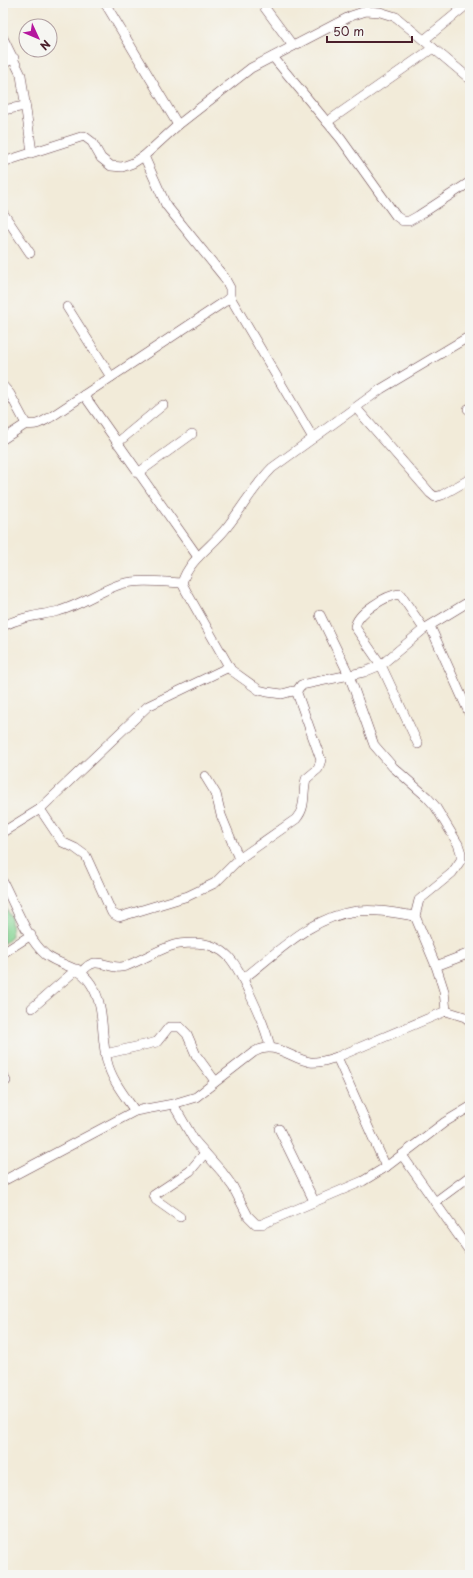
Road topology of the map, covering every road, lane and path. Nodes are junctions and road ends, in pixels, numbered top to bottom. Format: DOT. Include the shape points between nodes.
graph roads {
  1 [pos="105,3"];
  2 [pos="264,3"];
  3 [pos="469,3"];
  4 [pos="3,38"];
  5 [pos="424,40"];
  6 [pos="293,46"];
  7 [pos="433,48"];
  8 [pos="272,57"];
  9 [pos="14,58"];
  10 [pos="3,64"];
  11 [pos="470,79"];
  12 [pos="25,106"];
  13 [pos="3,110"];
  14 [pos="327,122"];
  15 [pos="178,125"];
  16 [pos="32,152"];
  17 [pos="144,156"];
  18 [pos="3,162"];
  19 [pos="470,182"];
  20 [pos="3,213"];
  21 [pos="30,253"];
  22 [pos="230,297"];
  23 [pos="67,307"];
  24 [pos="470,336"];
  25 [pos="111,377"];
  26 [pos="3,386"];
  27 [pos="84,396"];
  28 [pos="163,405"];
  29 [pos="356,408"];
  30 [pos="26,424"];
  31 [pos="192,434"];
  32 [pos="313,438"];
  33 [pos="3,439"];
  34 [pos="117,443"];
  35 [pos="138,473"];
  36 [pos="470,479"];
  37 [pos="198,557"];
  38 [pos="182,583"];
  39 [pos="470,601"];
  40 [pos="320,615"];
  41 [pos="3,626"];
  42 [pos="427,628"];
  43 [pos="381,666"];
  44 [pos="229,667"];
  45 [pos="350,675"];
  46 [pos="296,692"];
  47 [pos="470,715"];
  48 [pos="418,744"];
  49 [pos="206,776"];
  50 [pos="40,809"];
  51 [pos="3,832"];
  52 [pos="239,859"];
  53 [pos="3,882"];
  54 [pos="415,916"];
  55 [pos="31,935"];
  56 [pos="3,953"];
  57 [pos="470,953"];
  58 [pos="436,966"];
  59 [pos="80,970"];
  60 [pos="243,979"];
  61 [pos="32,1008"];
  62 [pos="446,1011"];
  63 [pos="468,1017"];
  64 [pos="270,1047"];
  65 [pos="105,1054"];
  66 [pos="337,1058"];
  67 [pos="215,1082"];
  68 [pos="173,1104"];
  69 [pos="470,1107"];
  70 [pos="135,1111"];
  71 [pos="279,1129"];
  72 [pos="205,1153"];
  73 [pos="402,1155"];
  74 [pos="386,1167"];
  75 [pos="470,1176"];
  76 [pos="3,1181"];
  77 [pos="314,1201"];
  78 [pos="435,1202"];
  79 [pos="180,1217"];
  80 [pos="470,1252"];
  1 -- 15 [label="street"];
  2 -- 6 [label="street"];
  3 -- 5 [label="street"];
  4 -- 9 [label="street"];
  5 -- 6 [label="street" via="396,17 366,11"];
  5 -- 7 [label="street"];
  6 -- 8 [label="street"];
  7 -- 11 [label="street"];
  7 -- 14 [label="street"];
  8 -- 14 [label="street"];
  8 -- 15 [label="street" via="234,80"];
  9 -- 10 [label="street"];
  9 -- 12 [label="street" via="21,75"];
  12 -- 13 [label="street"];
  12 -- 16 [label="street"];
  14 -- 19 [label="street" via="353,154 396,216 403,221 418,216"];
  15 -- 17 [label="street"];
  16 -- 17 [label="street" via="84,136 92,142 100,158 111,166 122,167"];
  16 -- 18 [label="street"];
  17 -- 22 [label="street" via="166,205 224,277 230,288"];
  20 -- 21 [label="street"];
  22 -- 25 [label="street"];
  22 -- 32 [label="street"];
  23 -- 25 [label="street"];
  24 -- 29 [label="street" via="381,389"];
  25 -- 27 [label="street"];
  26 -- 30 [label="street"];
  27 -- 30 [label="street" via="40,423"];
  27 -- 34 [label="street"];
  28 -- 34 [label="street"];
  29 -- 32 [label="street"];
  29 -- 36 [label="street" via="430,493 435,496 442,495"];
  30 -- 33 [label="street"];
  31 -- 35 [label="street"];
  32 -- 37 [label="street" via="272,468 227,527"];
  34 -- 35 [label="street"];
  35 -- 37 [label="street"];
  37 -- 38 [label="street"];
  38 -- 41 [label="street" via="145,581 123,584 73,606 26,616"];
  38 -- 44 [label="street"];
  39 -- 42 [label="street"];
  40 -- 45 [label="street"];
  42 -- 43 [label="street"];
  42 -- 43 [label="street" via="400,594 385,598 359,617 355,627"];
  42 -- 47 [label="street"];
  43 -- 45 [label="street"];
  43 -- 48 [label="street"];
  44 -- 46 [label="street" via="263,691 275,694"];
  44 -- 50 [label="street" via="148,706"];
  45 -- 46 [label="street" via="301,685"];
  45 -- 54 [label="street" via="374,745 393,767 427,797 446,824 461,853 461,860 452,873 419,900"];
  46 -- 52 [label="street" via="321,765 306,779 304,805 300,814"];
  49 -- 52 [label="street" via="216,794 221,815"];
  50 -- 51 [label="street"];
  50 -- 52 [label="street" via="62,842 86,856 112,913 119,917 206,888 222,877"];
  53 -- 55 [label="street"];
  54 -- 58 [label="street"];
  54 -- 60 [label="street" via="371,910 334,916 313,925"];
  55 -- 56 [label="street"];
  55 -- 59 [label="street" via="46,955"];
  57 -- 58 [label="street"];
  58 -- 62 [label="street" via="444,991"];
  59 -- 60 [label="street" via="91,963 123,967 170,946 202,943 226,953 237,966"];
  59 -- 61 [label="street"];
  59 -- 65 [label="street" via="91,984 98,1000 104,1027"];
  60 -- 64 [label="street" via="266,1030"];
  62 -- 63 [label="street"];
  62 -- 66 [label="street"];
  64 -- 66 [label="street" via="311,1062"];
  64 -- 67 [label="street" via="263,1047 254,1052"];
  65 -- 67 [label="street" via="150,1044 161,1038 169,1027 180,1027 187,1034 196,1055"];
  65 -- 70 [label="street" via="112,1074"];
  66 -- 74 [label="street"];
  67 -- 68 [label="street" via="196,1097"];
  68 -- 70 [label="street"];
  68 -- 72 [label="street" via="194,1140"];
  69 -- 73 [label="street" via="445,1122"];
  70 -- 76 [label="street"];
  71 -- 77 [label="street"];
  72 -- 77 [label="street" via="233,1188 248,1216 256,1224 262,1224"];
  72 -- 79 [label="street" via="190,1171 154,1195 156,1200"];
  73 -- 74 [label="street"];
  73 -- 78 [label="street"];
  74 -- 77 [label="street" via="356,1184"];
  75 -- 78 [label="street"];
  78 -- 80 [label="street"];
}
